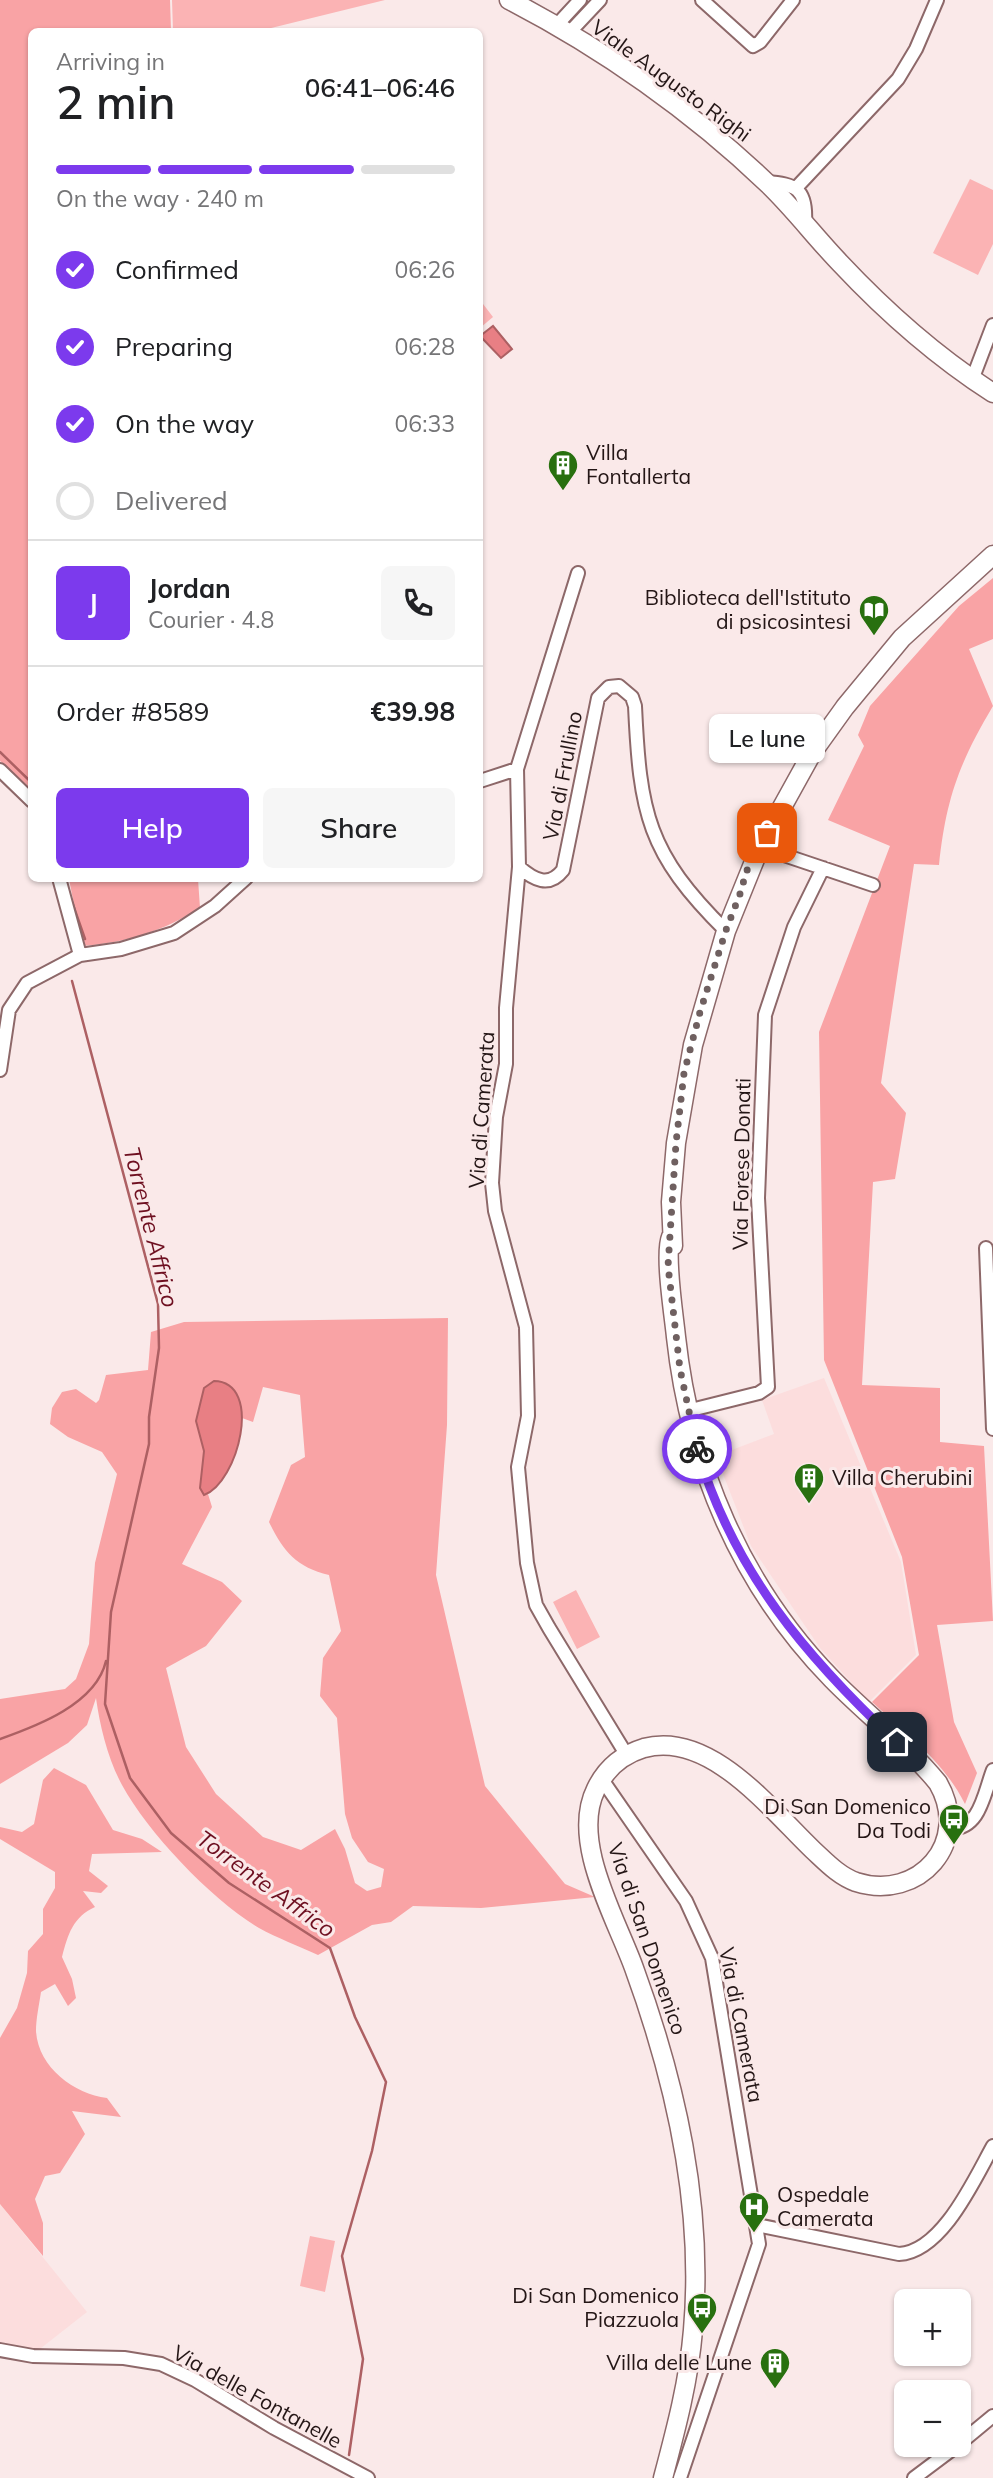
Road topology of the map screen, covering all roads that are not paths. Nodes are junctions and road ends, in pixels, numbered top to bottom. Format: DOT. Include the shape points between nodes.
graph roads {
  1 [pos="509,0"];
  2 [pos="580,0"];
  3 [pos="600,0"];
  4 [pos="702,0"];
  5 [pos="793,0"];
  6 [pos="937,0"];
  7 [pos="562,30"];
  8 [pos="766,182"];
  9 [pos="796,188"];
  10 [pos="804,222"];
  11 [pos="993,326"];
  12 [pos="972,380"];
  13 [pos="993,393"];
  14 [pos="993,555"];
  15 [pos="578,573"];
  16 [pos="517,769"];
  17 [pos="0,770"];
  18 [pos="483,780"];
  19 [pos="28,797"];
  20 [pos="757,855"];
  21 [pos="519,867"];
  22 [pos="823,868"];
  23 [pos="60,882"];
  24 [pos="242,882"];
  25 [pos="873,885"];
  26 [pos="729,922"];
  27 [pos="80,955"];
  28 [pos="0,1070"];
  29 [pos="986,1248"];
  30 [pos="687,1411"];
  31 [pos="993,1429"];
  32 [pos="626,1754"];
  33 [pos="993,1770"];
  34 [pos="601,1778"];
  35 [pos="949,1828"];
  36 [pos="993,2146"];
  37 [pos="757,2225"];
  38 [pos="786,2229"];
  39 [pos="759,2244"];
  40 [pos="0,2350"];
  41 [pos="993,2416"];
  42 [pos="971,2434"];
  43 [pos="942,2457"];
  44 [pos="368,2478"];
  45 [pos="663,2478"];
  46 [pos="680,2478"];
  47 [pos="914,2478"];
  1 -- 7 [label="main road, Viale Augusto Righi"];
  2 -- 7 [label="street"];
  3 -- 7 [label="street"];
  4 -- 5 [label="street" via="753,46"];
  6 -- 9 [label="street" via="898,79"];
  7 -- 8 [label="main road, Viale Augusto Righi" via="681,111"];
  8 -- 9 [label="street, Viale Augusto Righi"];
  8 -- 10 [label="main road, Viale Augusto Righi"];
  9 -- 10 [label="street, Viale Augusto Righi" via="805,201"];
  10 -- 12 [label="main road, Viale Augusto Righi" via="886,309"];
  11 -- 12 [label="street"];
  12 -- 13 [label="main road, Viale Augusto Righi"];
  14 -- 20 [label="main road" via="878,665 790,789"];
  15 -- 16 [label="street, Via di Camerata"];
  16 -- 18 [label="street"];
  16 -- 21 [label="street, Via di Camerata"];
  17 -- 19 [label="street"];
  20 -- 22 [label="street"];
  20 -- 26 [label="main road" via="745,873"];
  21 -- 26 [label="street, Via di Frullino" via="544,882 563,870 598,698 609,687 619,686 632,697 640,789 656,841 667,863 703,908"];
  21 -- 32 [label="street, Via di Camerata" via="506,1008 506,1064 496,1117 492,1183 495,1211 526,1327 527,1416 518,1467 527,1563 536,1605"];
  22 -- 25 [label="street"];
  22 -- 30 [label="street, Via Forese Donati" via="794,927 765,1015 758,1198 768,1387"];
  23 -- 27 [label="street"];
  24 -- 27 [label="street" via="174,933 130,947"];
  26 -- 30 [label="main road" via="693,1045 676,1143 668,1244"];
  27 -- 28 [label="street" via="38,975 17,996 4,1027"];
  29 -- 31 [label="street"];
  30 -- 35 [label="main road" via="708,1482 753,1576 816,1662 938,1783 947,1805"];
  32 -- 34 [label="main road, Via di San Domenico"];
  32 -- 35 [label="main road" via="664,1745 708,1756 834,1869 858,1882 874,1885 913,1878 942,1854"];
  33 -- 35 [label="street" via="975,1818 963,1828"];
  34 -- 37 [label="street, Via di Camerata" via="686,1900 712,1958"];
  34 -- 45 [label="main road, Via di San Domenico" via="586,1818 591,1854 658,2036 687,2165 693,2218 693,2333 681,2413"];
  36 -- 38 [label="street" via="947,2223 930,2243 912,2253"];
  37 -- 38 [label="street"];
  37 -- 39 [label="street, Via di Camerata"];
  38 -- 39 [label="street"];
  39 -- 46 [label="street"];
  40 -- 44 [label="street, Via delle Fontanelle" via="161,2364"];
  41 -- 42 [label="street"];
  43 -- 47 [label="street"];
}
